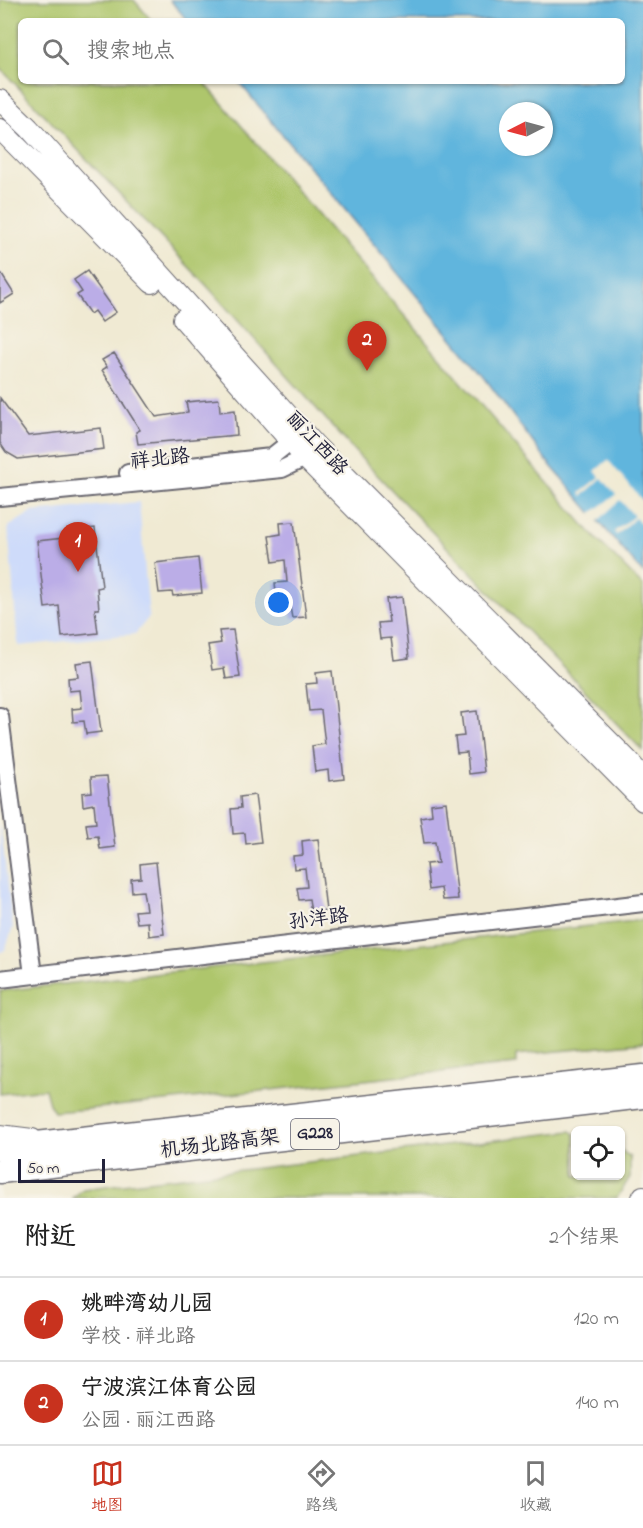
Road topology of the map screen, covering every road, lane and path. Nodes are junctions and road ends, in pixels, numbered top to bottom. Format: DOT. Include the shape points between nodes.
graph roads {
  1 [pos="0,100"];
  2 [pos="0,129"];
  3 [pos="297,437"];
  4 [pos="311,452"];
  5 [pos="0,487"];
  6 [pos="0,497"];
  7 [pos="0,716"];
  8 [pos="643,778"];
  9 [pos="643,801"];
  10 [pos="643,903"];
  11 [pos="33,975"];
  12 [pos="0,979"];
  13 [pos="643,1077"];
  14 [pos="616,1089"];
  15 [pos="643,1096"];
  16 [pos="0,1135"];
  17 [pos="55,1142"];
  18 [pos="0,1148"];
  19 [pos="4,1172"];
  1 -- 3 [label="main road, 丽江西路" via="37,137"];
  2 -- 3 [label="main road, 丽江西路"];
  3 -- 4 [label="main road, 丽江西路"];
  3 -- 5 [label="street, 祥北路" via="271,457"];
  4 -- 6 [label="street, 祥北路" via="282,469"];
  4 -- 8 [label="main road, 丽江西路"];
  4 -- 9 [label="main road, 丽江西路"];
  7 -- 11 [label="street"];
  10 -- 11 [label="street, 孙洋路"];
  11 -- 12 [label="street, 孙洋路"];
  13 -- 14 [label="highway, G228"];
  14 -- 15 [label="highway, G228"];
  14 -- 17 [label="highway, 机场北路高架 / G228"];
  14 -- 19 [label="highway, 机场北路高架 / G228"];
  16 -- 17 [label="main road, G228"];
  17 -- 18 [label="highway, 机场北路高架 / G228"];
}
